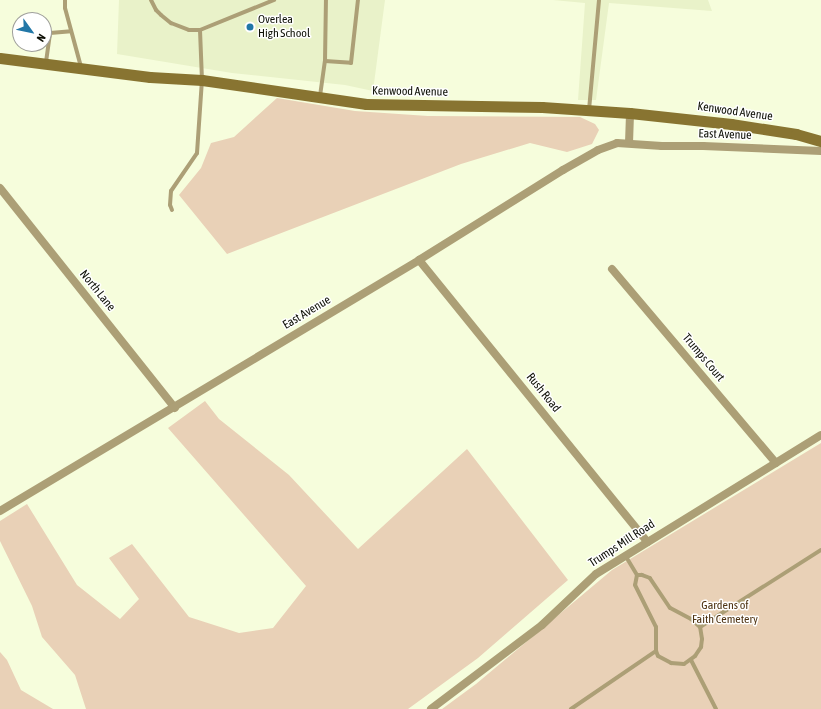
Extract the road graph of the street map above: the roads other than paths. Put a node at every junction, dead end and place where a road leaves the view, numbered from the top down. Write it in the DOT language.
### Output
graph roads {
  1 [pos="65,0"];
  2 [pos="151,0"];
  3 [pos="274,0"];
  4 [pos="326,0"];
  5 [pos="358,0"];
  6 [pos="599,0"];
  7 [pos="200,30"];
  8 [pos="71,31"];
  9 [pos="52,32"];
  10 [pos="47,52"];
  11 [pos="0,58"];
  12 [pos="325,61"];
  13 [pos="46,63"];
  14 [pos="81,67"];
  15 [pos="202,80"];
  16 [pos="320,98"];
  17 [pos="589,110"];
  18 [pos="630,114"];
  19 [pos="821,140"];
  20 [pos="628,143"];
  21 [pos="821,151"];
  22 [pos="0,188"];
  23 [pos="172,210"];
  24 [pos="419,260"];
  25 [pos="612,268"];
  26 [pos="174,408"];
  27 [pos="821,435"];
  28 [pos="776,463"];
  29 [pos="0,511"];
  30 [pos="647,542"];
  31 [pos="821,550"];
  32 [pos="624,555"];
  33 [pos="637,575"];
  34 [pos="700,627"];
  35 [pos="656,651"];
  36 [pos="691,660"];
  37 [pos="432,709"];
  38 [pos="571,709"];
  39 [pos="716,709"];
  1 -- 8 [label="lane"];
  2 -- 7 [label="lane"];
  3 -- 7 [label="lane"];
  4 -- 12 [label="lane"];
  5 -- 12 [label="lane"];
  6 -- 17 [label="lane"];
  7 -- 15 [label="lane"];
  8 -- 9 [label="lane"];
  8 -- 14 [label="lane"];
  10 -- 13 [label="lane"];
  11 -- 13 [label="main road, Kenwood Avenue"];
  12 -- 16 [label="lane"];
  13 -- 14 [label="main road, Kenwood Avenue"];
  14 -- 15 [label="main road, Kenwood Avenue"];
  15 -- 16 [label="main road, Kenwood Avenue"];
  15 -- 23 [label="lane"];
  16 -- 17 [label="main road, Kenwood Avenue"];
  17 -- 18 [label="main road, Kenwood Avenue"];
  18 -- 19 [label="main road, Kenwood Avenue"];
  18 -- 20 [label="street"];
  20 -- 21 [label="street, East Avenue"];
  20 -- 24 [label="street, East Avenue"];
  22 -- 26 [label="street, North Lane"];
  24 -- 26 [label="street, East Avenue"];
  24 -- 30 [label="street, Rush Road"];
  25 -- 28 [label="street, Trumps Court"];
  26 -- 29 [label="street, East Avenue"];
  27 -- 28 [label="street, Trumps Mill Road"];
  28 -- 30 [label="street, Trumps Mill Road"];
  30 -- 32 [label="street, Trumps Mill Road"];
  31 -- 34 [label="lane"];
  32 -- 33 [label="lane"];
  32 -- 37 [label="street, Trumps Mill Road"];
  33 -- 34 [label="lane"];
  33 -- 35 [label="lane"];
  34 -- 36 [label="lane"];
  35 -- 36 [label="lane"];
  35 -- 38 [label="lane"];
  36 -- 39 [label="lane"];
}
